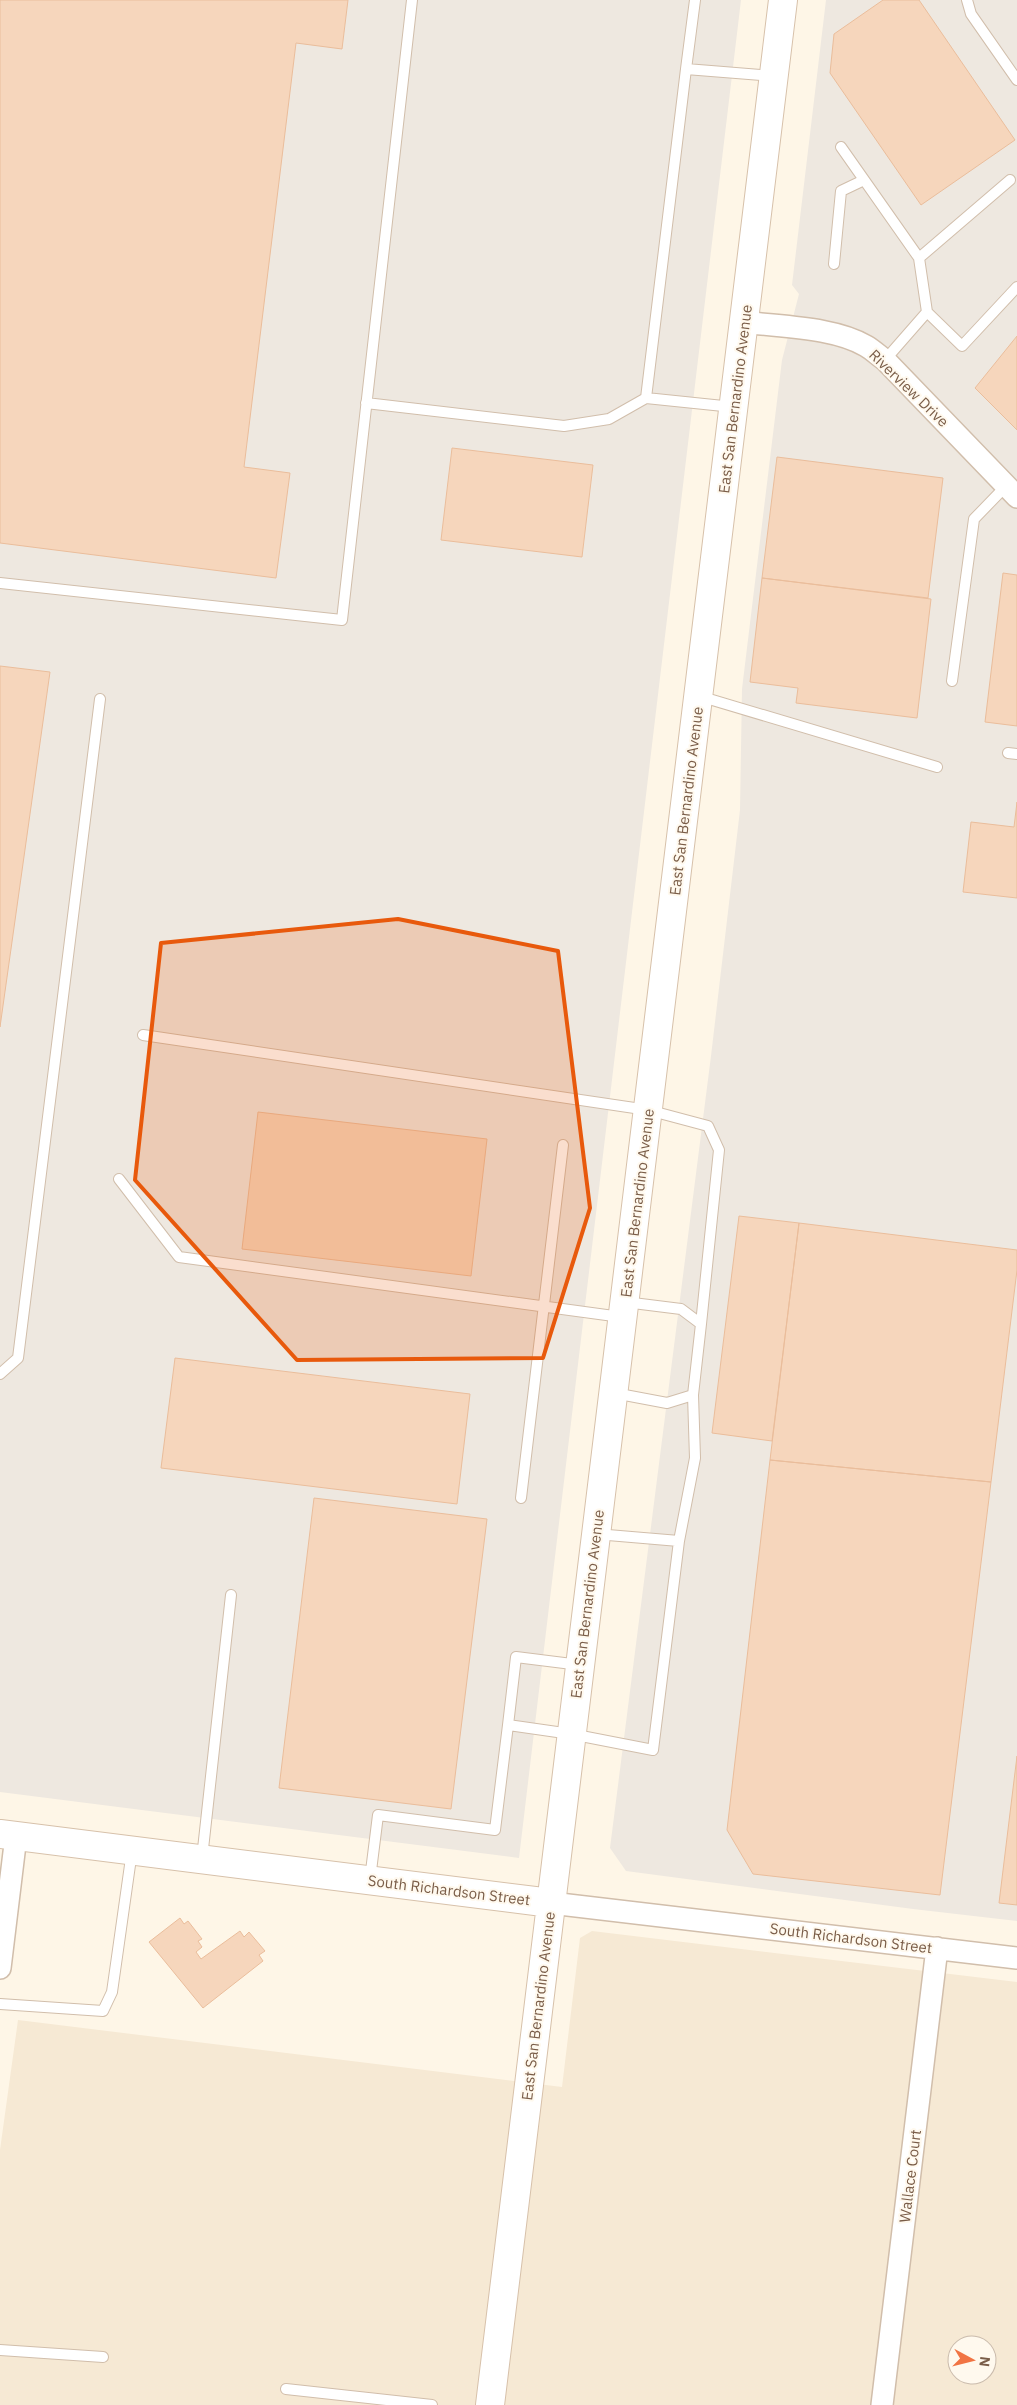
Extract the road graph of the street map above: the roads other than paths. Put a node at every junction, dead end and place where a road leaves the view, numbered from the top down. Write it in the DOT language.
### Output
graph roads {
  1 [pos="412,0"];
  2 [pos="695,0"];
  3 [pos="783,0"];
  4 [pos="967,0"];
  5 [pos="686,69"];
  6 [pos="774,76"];
  7 [pos="1017,80"];
  8 [pos="841,147"];
  9 [pos="864,180"];
  10 [pos="1010,180"];
  11 [pos="919,258"];
  12 [pos="834,264"];
  13 [pos="1017,287"];
  14 [pos="927,312"];
  15 [pos="744,322"];
  16 [pos="885,360"];
  17 [pos="646,398"];
  18 [pos="366,402"];
  19 [pos="734,407"];
  20 [pos="1012,492"];
  21 [pos="0,583"];
  22 [pos="952,681"];
  23 [pos="698,695"];
  24 [pos="100,699"];
  25 [pos="937,767"];
  26 [pos="143,1035"];
  27 [pos="648,1110"];
  28 [pos="563,1146"];
  29 [pos="119,1179"];
  30 [pos="542,1306"];
  31 [pos="623,1310"];
  32 [pos="701,1324"];
  33 [pos="0,1374"];
  34 [pos="613,1392"];
  35 [pos="693,1395"];
  36 [pos="521,1498"];
  37 [pos="596,1534"];
  38 [pos="679,1541"];
  39 [pos="231,1595"];
  40 [pos="580,1665"];
  41 [pos="508,1726"];
  42 [pos="571,1734"];
  43 [pos="8,1835"];
  44 [pos="132,1850"];
  45 [pos="201,1859"];
  46 [pos="370,1880"];
  47 [pos="550,1903"];
  48 [pos="937,1948"];
  49 [pos="1017,1958"];
  50 [pos="0,1968"];
  51 [pos="0,2004"];
  52 [pos="0,2350"];
  53 [pos="103,2357"];
  54 [pos="286,2389"];
  55 [pos="432,2405"];
  56 [pos="490,2405"];
  57 [pos="882,2405"];
  1 -- 18 [label="lane"];
  2 -- 5 [label="lane"];
  3 -- 6 [label="main road, East San Bernardino Avenue"];
  4 -- 7 [label="lane"];
  5 -- 6 [label="lane"];
  5 -- 17 [label="lane"];
  6 -- 15 [label="main road, East San Bernardino Avenue"];
  8 -- 9 [label="lane"];
  9 -- 11 [label="lane"];
  9 -- 12 [label="lane"];
  10 -- 11 [label="lane"];
  11 -- 14 [label="lane"];
  13 -- 14 [label="lane"];
  14 -- 16 [label="lane"];
  15 -- 16 [label="street, Riverview Drive"];
  15 -- 19 [label="main road, East San Bernardino Avenue"];
  16 -- 20 [label="street, Riverview Drive"];
  17 -- 18 [label="lane"];
  17 -- 19 [label="lane"];
  18 -- 21 [label="lane"];
  19 -- 23 [label="main road, East San Bernardino Avenue"];
  20 -- 22 [label="lane"];
  23 -- 25 [label="lane"];
  23 -- 27 [label="main road, East San Bernardino Avenue"];
  24 -- 33 [label="lane"];
  26 -- 27 [label="lane"];
  27 -- 31 [label="main road, East San Bernardino Avenue"];
  27 -- 32 [label="lane"];
  28 -- 30 [label="lane"];
  29 -- 30 [label="lane"];
  30 -- 31 [label="lane"];
  30 -- 36 [label="lane"];
  31 -- 32 [label="lane"];
  31 -- 34 [label="main road, East San Bernardino Avenue"];
  32 -- 35 [label="lane"];
  34 -- 35 [label="lane"];
  34 -- 37 [label="main road, East San Bernardino Avenue"];
  35 -- 38 [label="lane"];
  37 -- 38 [label="lane"];
  37 -- 40 [label="main road, East San Bernardino Avenue"];
  38 -- 42 [label="lane"];
  39 -- 45 [label="lane"];
  40 -- 41 [label="lane"];
  40 -- 42 [label="main road, East San Bernardino Avenue"];
  41 -- 42 [label="lane"];
  41 -- 46 [label="lane"];
  42 -- 47 [label="main road, East San Bernardino Avenue"];
  43 -- 44 [label="main road, South Richardson Street"];
  43 -- 50 [label="street"];
  44 -- 45 [label="main road, South Richardson Street"];
  44 -- 51 [label="lane"];
  45 -- 46 [label="main road, South Richardson Street"];
  46 -- 47 [label="main road, South Richardson Street"];
  47 -- 48 [label="street, South Richardson Street"];
  47 -- 56 [label="main road, East San Bernardino Avenue"];
  48 -- 49 [label="street, South Richardson Street"];
  48 -- 57 [label="street, Wallace Court"];
  52 -- 53 [label="lane"];
  54 -- 55 [label="lane"];
}
